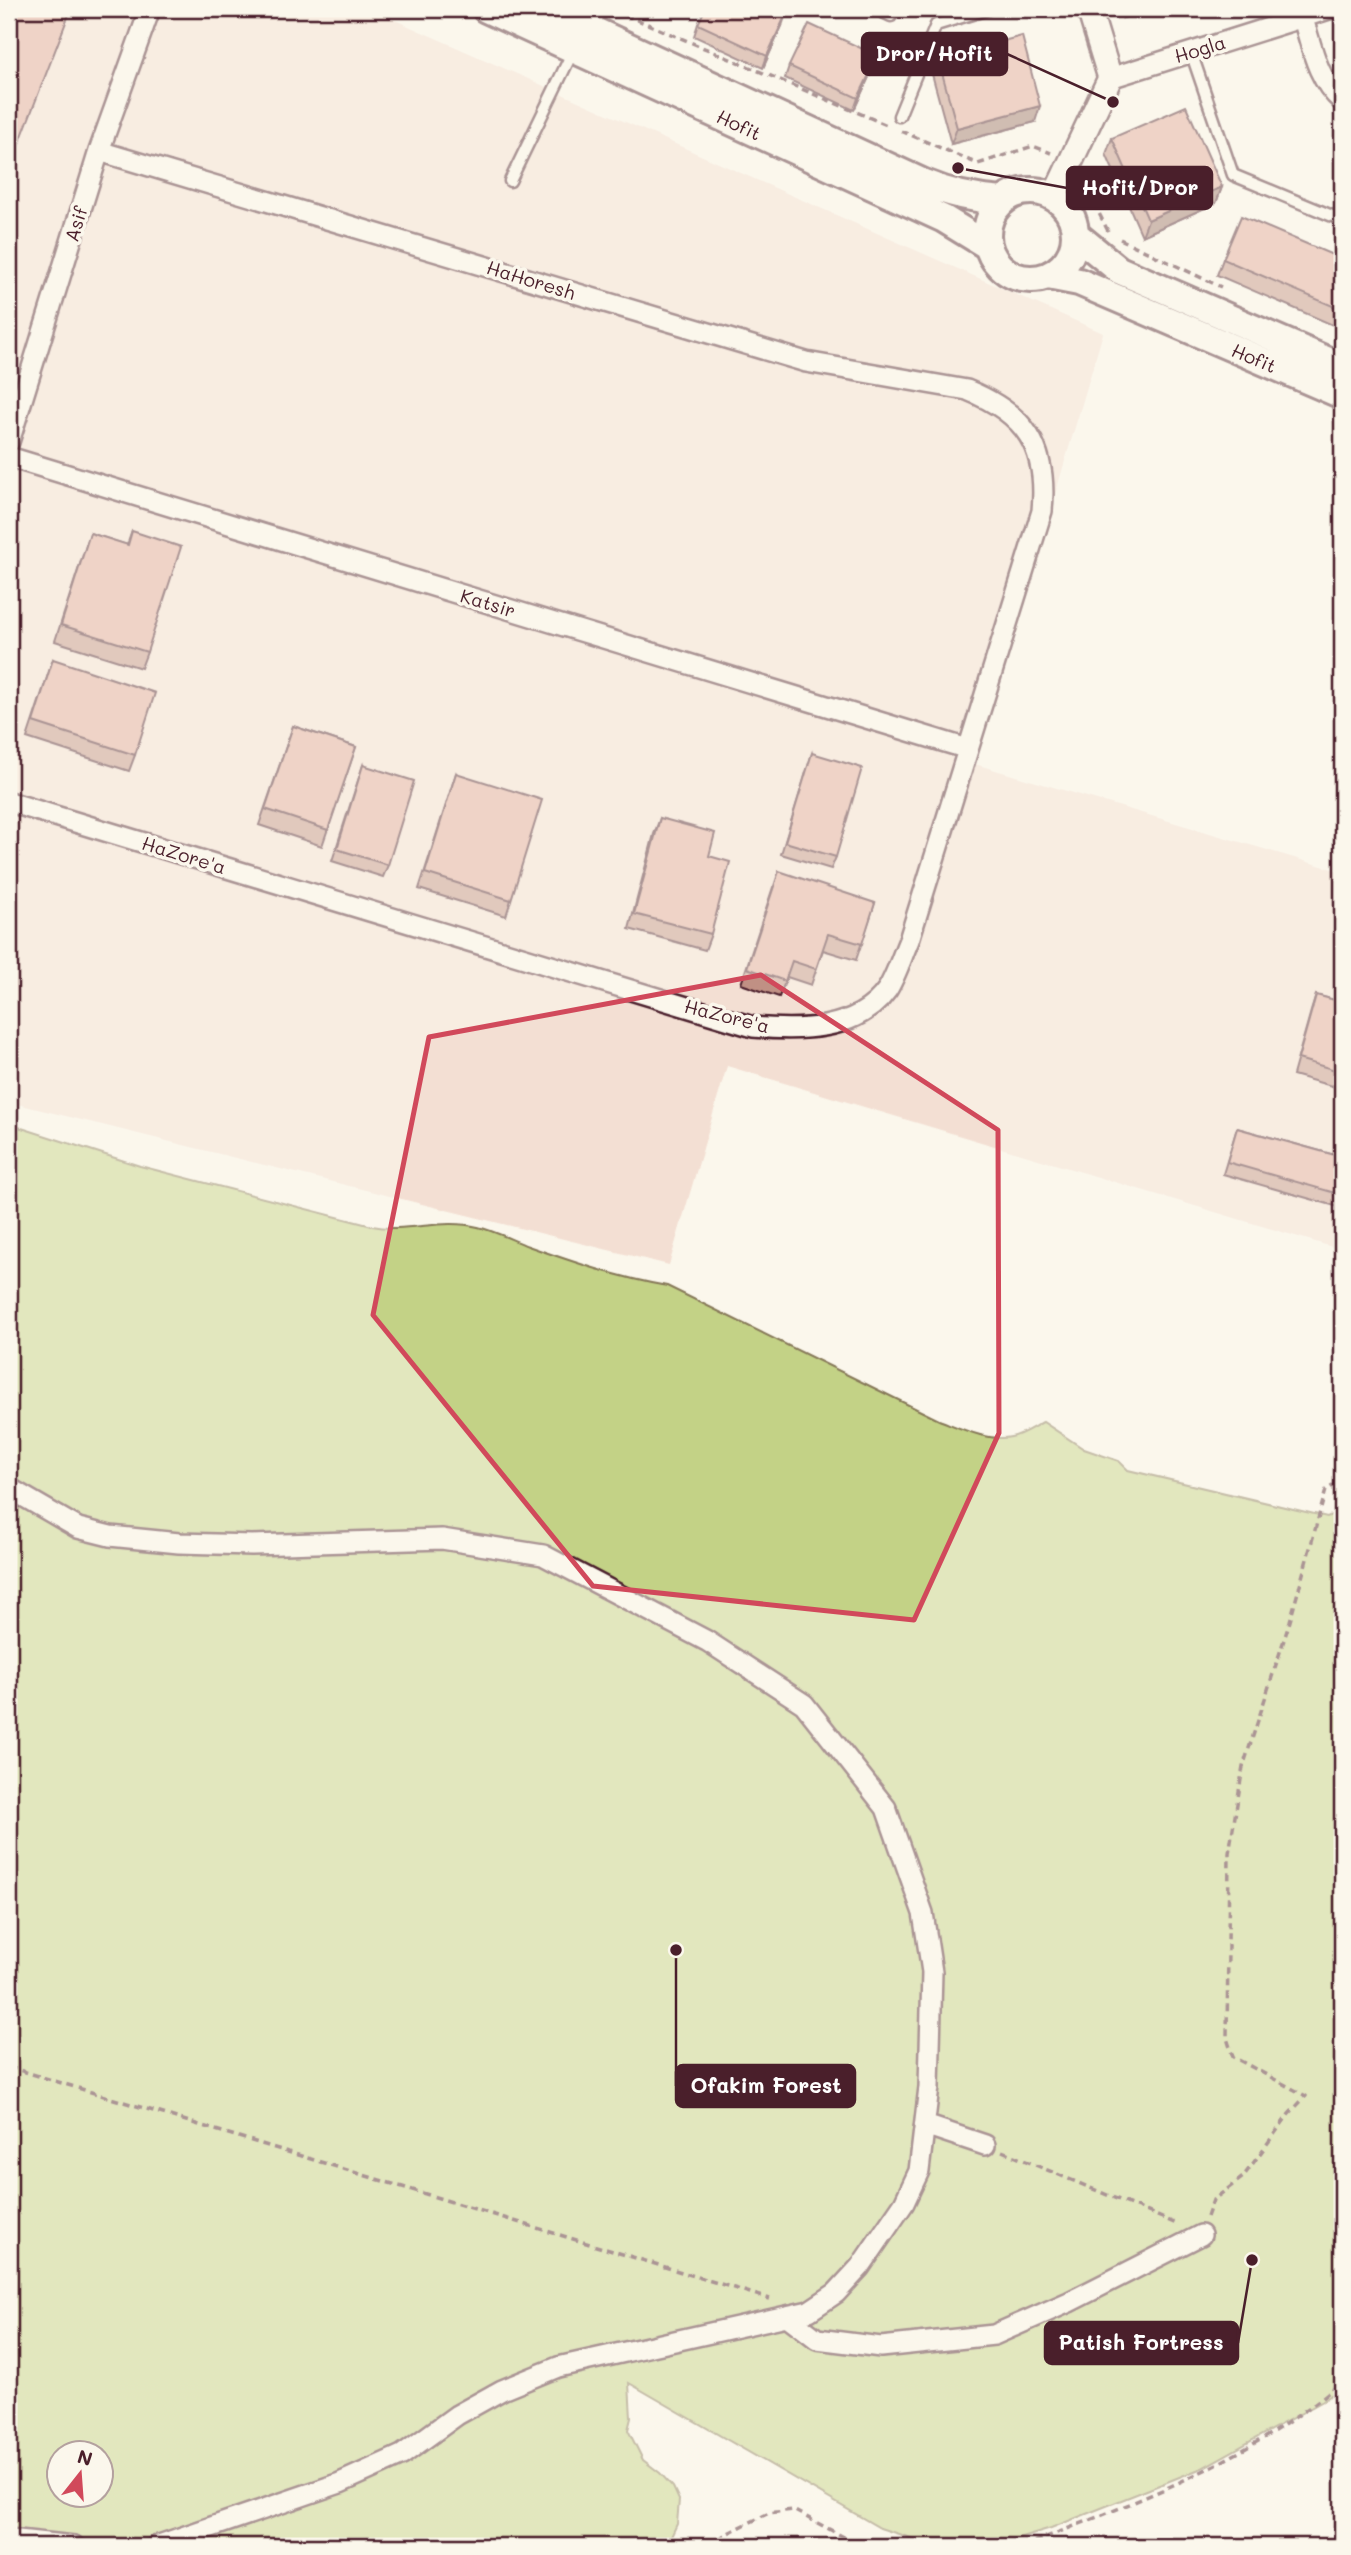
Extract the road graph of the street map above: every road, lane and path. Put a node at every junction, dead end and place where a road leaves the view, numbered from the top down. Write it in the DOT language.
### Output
graph roads {
  1 [pos="150,9"];
  2 [pos="486,9"];
  3 [pos="547,9"];
  4 [pos="612,9"];
  5 [pos="876,9"];
  6 [pos="988,9"];
  7 [pos="1088,9"];
  8 [pos="1329,9"];
  9 [pos="1302,13"];
  10 [pos="891,16"];
  11 [pos="586,28"];
  12 [pos="1191,52"];
  13 [pos="1110,78"];
  14 [pos="1342,101"];
  15 [pos="899,116"];
  16 [pos="99,151"];
  17 [pos="1071,160"];
  18 [pos="510,181"];
  19 [pos="1054,197"];
  20 [pos="1003,201"];
  21 [pos="1342,220"];
  22 [pos="1075,234"];
  23 [pos="988,246"];
  24 [pos="1048,276"];
  25 [pos="1223,288"];
  26 [pos="1342,367"];
  27 [pos="967,390"];
  28 [pos="1342,395"];
  29 [pos="9,442"];
  30 [pos="9,457"];
  31 [pos="968,749"];
  32 [pos="9,802"];
  33 [pos="1342,1480"];
  34 [pos="9,1488"];
  35 [pos="9,2067"];
  36 [pos="925,2125"];
  37 [pos="985,2145"];
  38 [pos="1201,2235"];
  39 [pos="809,2311"];
  40 [pos="787,2316"];
  41 [pos="1342,2381"];
  42 [pos="9,2539"];
  43 [pos="74,2546"];
  44 [pos="156,2546"];
  45 [pos="709,2546"];
  46 [pos="861,2546"];
  47 [pos="1023,2546"];
  1 -- 16 [label="street, Asif"];
  2 -- 11 [label="main road, Hofit"];
  3 -- 11 [label="main road, Hofit"];
  4 -- 17 [label="path"];
  5 -- 10 [label="lane"];
  6 -- 15 [label="lane"];
  7 -- 13 [label="street"];
  8 -- 9 [label="street, Hogla"];
  9 -- 12 [label="street, Hogla"];
  9 -- 14 [label="street"];
  11 -- 18 [label="lane"];
  11 -- 20 [label="main road, Hofit"];
  11 -- 23 [label="main road, Hofit"];
  12 -- 13 [label="street, Hogla"];
  12 -- 21 [label="lane"];
  13 -- 17 [label="street"];
  16 -- 27 [label="street, HaHoresh"];
  16 -- 29 [label="street, Asif"];
  17 -- 19 [label="street"];
  17 -- 25 [label="path"];
  19 -- 20 [label="main road"];
  19 -- 22 [label="main road"];
  20 -- 23 [label="main road"];
  22 -- 24 [label="main road"];
  22 -- 26 [label="main road, Hofit"];
  23 -- 24 [label="main road"];
  24 -- 28 [label="main road, Hofit"];
  27 -- 31 [label="street, HaZore'a"];
  30 -- 31 [label="street, Katsir"];
  31 -- 32 [label="street, HaZore'a"];
  33 -- 38 [label="path"];
  34 -- 36 [label="street"];
  35 -- 39 [label="path"];
  36 -- 37 [label="street"];
  36 -- 39 [label="street"];
  37 -- 38 [label="path"];
  38 -- 40 [label="street"];
  39 -- 40 [label="street"];
  40 -- 44 [label="street"];
  41 -- 47 [label="path"];
  42 -- 43 [label="street"];
  45 -- 46 [label="path"];
}
